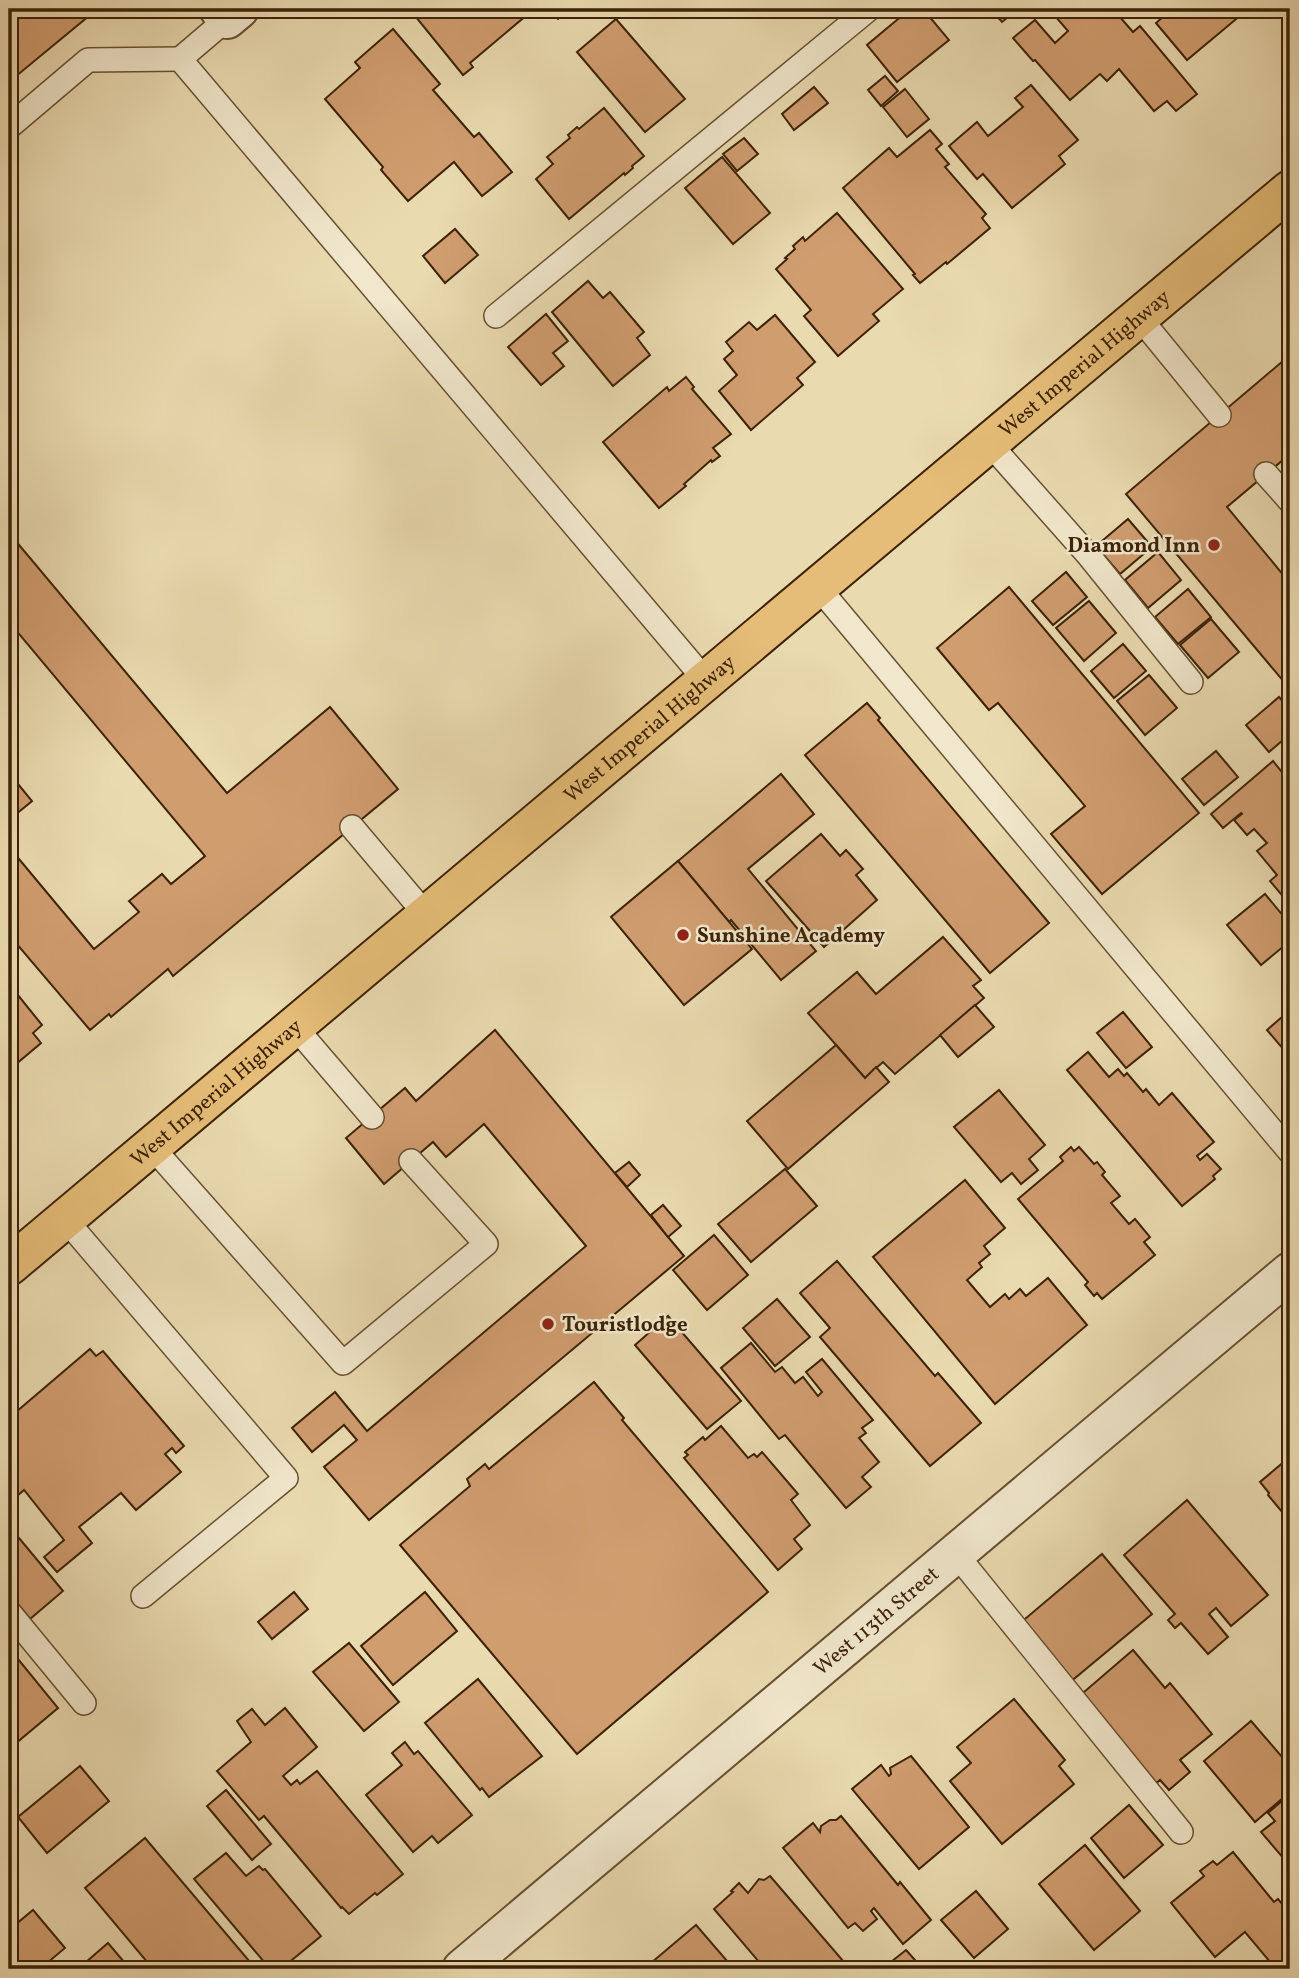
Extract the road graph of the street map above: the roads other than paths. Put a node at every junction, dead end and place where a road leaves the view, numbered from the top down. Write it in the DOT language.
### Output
graph roads {
  1 [pos="869,9"];
  2 [pos="229,12"];
  3 [pos="180,59"];
  4 [pos="9,127"];
  5 [pos="1290,190"];
  6 [pos="496,316"];
  7 [pos="1139,317"];
  8 [pos="1219,415"];
  9 [pos="989,443"];
  10 [pos="1266,474"];
  11 [pos="1288,494"];
  12 [pos="818,587"];
  13 [pos="706,681"];
  14 [pos="1191,682"];
  15 [pos="352,827"];
  16 [pos="427,916"];
  17 [pos="295,1027"];
  18 [pos="372,1116"];
  19 [pos="151,1146"];
  20 [pos="1290,1152"];
  21 [pos="411,1161"];
  22 [pos="65,1219"];
  23 [pos="9,1266"];
  24 [pos="1290,1272"];
  25 [pos="956,1554"];
  26 [pos="143,1596"];
  27 [pos="9,1612"];
  28 [pos="84,1703"];
  29 [pos="1181,1832"];
  30 [pos="462,1969"];
  1 -- 6 [label="lane"];
  2 -- 3 [label="lane"];
  3 -- 4 [label="lane"];
  3 -- 13 [label="lane"];
  5 -- 7 [label="main road, West Imperial Highway"];
  7 -- 8 [label="lane"];
  7 -- 9 [label="main road, West Imperial Highway"];
  9 -- 12 [label="main road, West Imperial Highway"];
  9 -- 14 [label="lane"];
  10 -- 11 [label="lane"];
  12 -- 13 [label="main road, West Imperial Highway"];
  12 -- 20 [label="lane"];
  13 -- 16 [label="main road, West Imperial Highway"];
  15 -- 16 [label="lane"];
  16 -- 17 [label="main road, West Imperial Highway"];
  17 -- 18 [label="lane"];
  17 -- 19 [label="main road, West Imperial Highway"];
  19 -- 21 [label="lane"];
  19 -- 22 [label="main road, West Imperial Highway"];
  22 -- 23 [label="main road, West Imperial Highway"];
  22 -- 26 [label="lane"];
  24 -- 25 [label="street, West 113th Street"];
  25 -- 29 [label="lane"];
  25 -- 30 [label="street, West 113th Street"];
  27 -- 28 [label="lane"];
}
